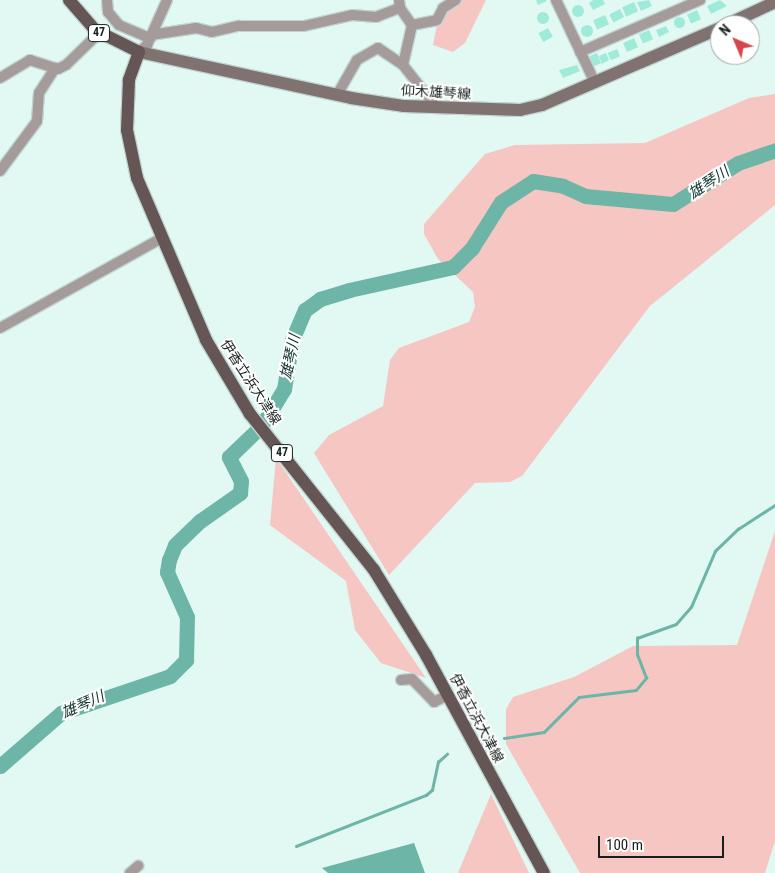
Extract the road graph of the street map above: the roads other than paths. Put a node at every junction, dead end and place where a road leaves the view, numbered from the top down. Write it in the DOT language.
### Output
graph roads {
  1 [pos="69,0"];
  2 [pos="107,0"];
  3 [pos="167,0"];
  4 [pos="456,0"];
  5 [pos="561,1"];
  6 [pos="696,1"];
  7 [pos="775,2"];
  8 [pos="399,4"];
  9 [pos="747,15"];
  10 [pos="412,25"];
  11 [pos="710,32"];
  12 [pos="98,33"];
  13 [pos="151,36"];
  14 [pos="139,52"];
  15 [pos="580,52"];
  16 [pos="403,65"];
  17 [pos="55,68"];
  18 [pos="0,78"];
  19 [pos="595,83"];
  20 [pos="337,95"];
  21 [pos="436,107"];
  22 [pos="0,171"];
  23 [pos="162,238"];
  24 [pos="0,328"];
  25 [pos="401,680"];
  26 [pos="448,694"];
  27 [pos="544,873"];
  1 -- 12 [label="main road, 47"];
  2 -- 13 [label="street"];
  3 -- 13 [label="street"];
  4 -- 10 [label="street"];
  5 -- 15 [label="street"];
  6 -- 15 [label="street"];
  7 -- 9 [label="main road"];
  8 -- 10 [label="street"];
  8 -- 13 [label="street"];
  10 -- 16 [label="street"];
  11 -- 19 [label="main road, 仰木雄琴線"];
  12 -- 14 [label="main road, 47"];
  12 -- 17 [label="street"];
  13 -- 14 [label="street"];
  14 -- 20 [label="main road, 仰木雄琴線"];
  14 -- 23 [label="main road, 伊香立浜大津線 / 47"];
  15 -- 19 [label="street"];
  16 -- 20 [label="street"];
  16 -- 21 [label="street"];
  17 -- 18 [label="street"];
  17 -- 22 [label="street"];
  19 -- 21 [label="main road, 仰木雄琴線"];
  20 -- 21 [label="main road, 仰木雄琴線"];
  23 -- 24 [label="street"];
  23 -- 26 [label="main road, 伊香立浜大津線 / 47"];
  25 -- 26 [label="street"];
  26 -- 27 [label="main road, 伊香立浜大津線 / 47"];
}
